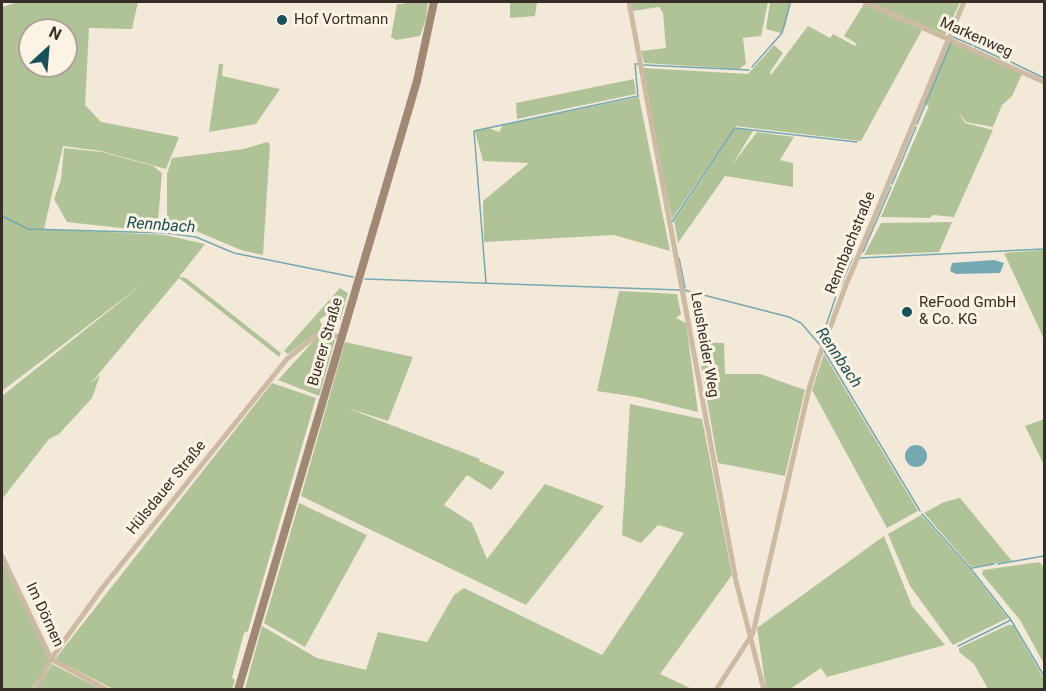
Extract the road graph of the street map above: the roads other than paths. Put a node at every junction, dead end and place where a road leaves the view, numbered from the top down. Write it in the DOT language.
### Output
graph roads {
  1 [pos="434,2"];
  2 [pos="629,2"];
  3 [pos="865,2"];
  4 [pos="964,2"];
  5 [pos="948,38"];
  6 [pos="1044,82"];
  7 [pos="341,338"];
  8 [pos="2,556"];
  9 [pos="750,641"];
  10 [pos="51,659"];
  11 [pos="35,690"];
  12 [pos="107,690"];
  13 [pos="238,690"];
  14 [pos="716,690"];
  15 [pos="764,690"];
  1 -- 7 [label="main road, Buerer Straße"];
  2 -- 9 [label="street, Leusheider Weg"];
  3 -- 5 [label="street, Markenweg"];
  4 -- 5 [label="street, Rennbachstraße"];
  5 -- 6 [label="street, Markenweg"];
  5 -- 9 [label="street, Rennbachstraße"];
  7 -- 10 [label="street, Hülsdauer Straße"];
  7 -- 13 [label="main road, Buerer Straße"];
  8 -- 10 [label="street, Im Dörnen"];
  9 -- 14 [label="street"];
  9 -- 15 [label="street, Leusheider Weg"];
  10 -- 11 [label="street, Hülsdauer Straße"];
  10 -- 12 [label="street, Im Dörnen"];
}
